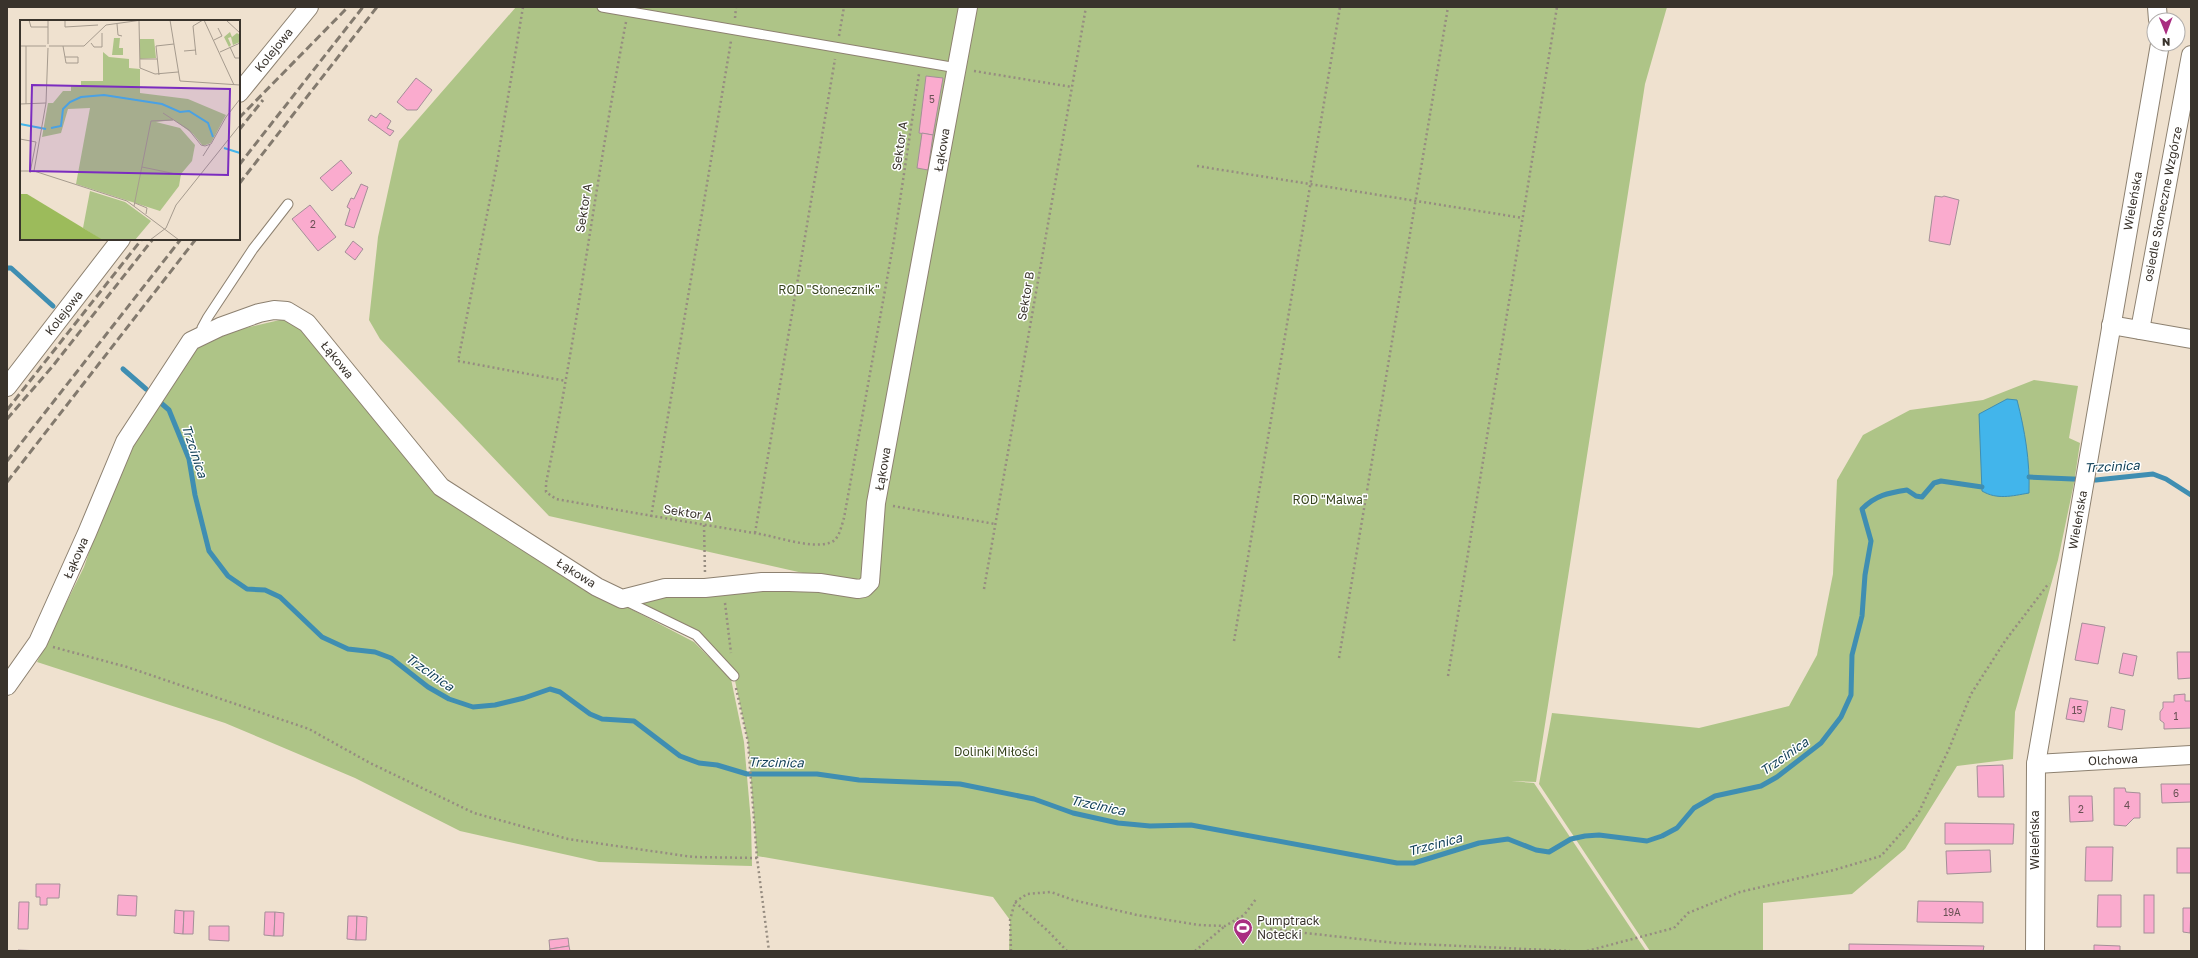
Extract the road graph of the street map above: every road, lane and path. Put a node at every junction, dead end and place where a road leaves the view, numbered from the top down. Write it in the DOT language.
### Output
graph roads {
  1 [pos="309,7"];
  2 [pos="523,7"];
  3 [pos="602,7"];
  4 [pos="736,7"];
  5 [pos="844,7"];
  6 [pos="968,7"];
  7 [pos="1086,7"];
  8 [pos="1340,7"];
  9 [pos="1448,7"];
  10 [pos="1557,7"];
  11 [pos="628,11"];
  12 [pos="733,30"];
  13 [pos="837,48"];
  14 [pos="2159,52"];
  15 [pos="2191,55"];
  16 [pos="921,62"];
  17 [pos="957,68"];
  18 [pos="1072,87"];
  19 [pos="240,93"];
  20 [pos="1197,166"];
  21 [pos="1311,184"];
  22 [pos="1415,201"];
  23 [pos="288,204"];
  24 [pos="1523,218"];
  25 [pos="120,240"];
  26 [pos="2112,325"];
  27 [pos="2140,330"];
  28 [pos="202,334"];
  29 [pos="2191,339"];
  30 [pos="566,381"];
  31 [pos="7,387"];
  32 [pos="910,510"];
  33 [pos="651,517"];
  34 [pos="995,524"];
  35 [pos="704,525"];
  36 [pos="756,533"];
  37 [pos="2051,581"];
  38 [pos="723,586"];
  39 [pos="705,588"];
  40 [pos="984,588"];
  41 [pos="622,599"];
  42 [pos="1234,641"];
  43 [pos="38,642"];
  44 [pos="1339,658"];
  45 [pos="734,676"];
  46 [pos="1448,676"];
  47 [pos="7,686"];
  48 [pos="2191,755"];
  49 [pos="2036,764"];
  50 [pos="757,858"];
  51 [pos="1256,899"];
  52 [pos="1015,902"];
  53 [pos="1225,926"];
  54 [pos="1270,928"];
  55 [pos="769,951"];
  56 [pos="1011,951"];
  57 [pos="1067,951"];
  58 [pos="1195,951"];
  59 [pos="1570,951"];
  60 [pos="1587,951"];
  61 [pos="2035,951"];
  1 -- 19 [label="street, Kolejowa"];
  2 -- 30 [label="path"];
  3 -- 11 [label="lane"];
  4 -- 12 [label="path"];
  5 -- 13 [label="path"];
  6 -- 17 [label="street, Łąkowa"];
  7 -- 18 [label="path, Sektor B"];
  8 -- 21 [label="path"];
  9 -- 22 [label="path"];
  10 -- 24 [label="path"];
  11 -- 12 [label="lane"];
  11 -- 30 [label="path, Sektor A"];
  12 -- 13 [label="lane"];
  12 -- 33 [label="path"];
  13 -- 16 [label="lane"];
  13 -- 36 [label="path"];
  14 -- 26 [label="street, Wieleńska"];
  15 -- 27 [label="street, osiedle Słoneczne Wzgórze"];
  16 -- 17 [label="lane"];
  16 -- 36 [label="path, Sektor A"];
  17 -- 18 [label="path"];
  17 -- 38 [label="street, Łąkowa"];
  18 -- 34 [label="path, Sektor B"];
  20 -- 21 [label="path"];
  21 -- 22 [label="path"];
  21 -- 42 [label="path"];
  22 -- 24 [label="path"];
  22 -- 44 [label="path"];
  23 -- 28 [label="lane"];
  24 -- 46 [label="path"];
  25 -- 31 [label="street, Kolejowa"];
  26 -- 27 [label="street"];
  26 -- 49 [label="street, Wieleńska"];
  27 -- 29 [label="street"];
  28 -- 41 [label="street, Łąkowa"];
  28 -- 43 [label="street, Łąkowa"];
  30 -- 33 [label="path, Sektor A"];
  32 -- 34 [label="path"];
  33 -- 35 [label="path, Sektor A"];
  34 -- 40 [label="path, Sektor B"];
  35 -- 36 [label="path, Sektor A"];
  35 -- 39 [label="path"];
  37 -- 60 [label="path"];
  38 -- 39 [label="street, Łąkowa"];
  38 -- 45 [label="path"];
  39 -- 41 [label="street, Łąkowa"];
  41 -- 45 [label="lane"];
  43 -- 47 [label="street, Łąkowa"];
  43 -- 50 [label="path"];
  45 -- 50 [label="path"];
  48 -- 49 [label="street, Olchowa"];
  49 -- 61 [label="street, Wieleńska"];
  50 -- 55 [label="path"];
  51 -- 53 [label="path"];
  52 -- 53 [label="path"];
  52 -- 56 [label="path"];
  52 -- 57 [label="path"];
  53 -- 58 [label="path"];
  54 -- 59 [label="path"];
}
